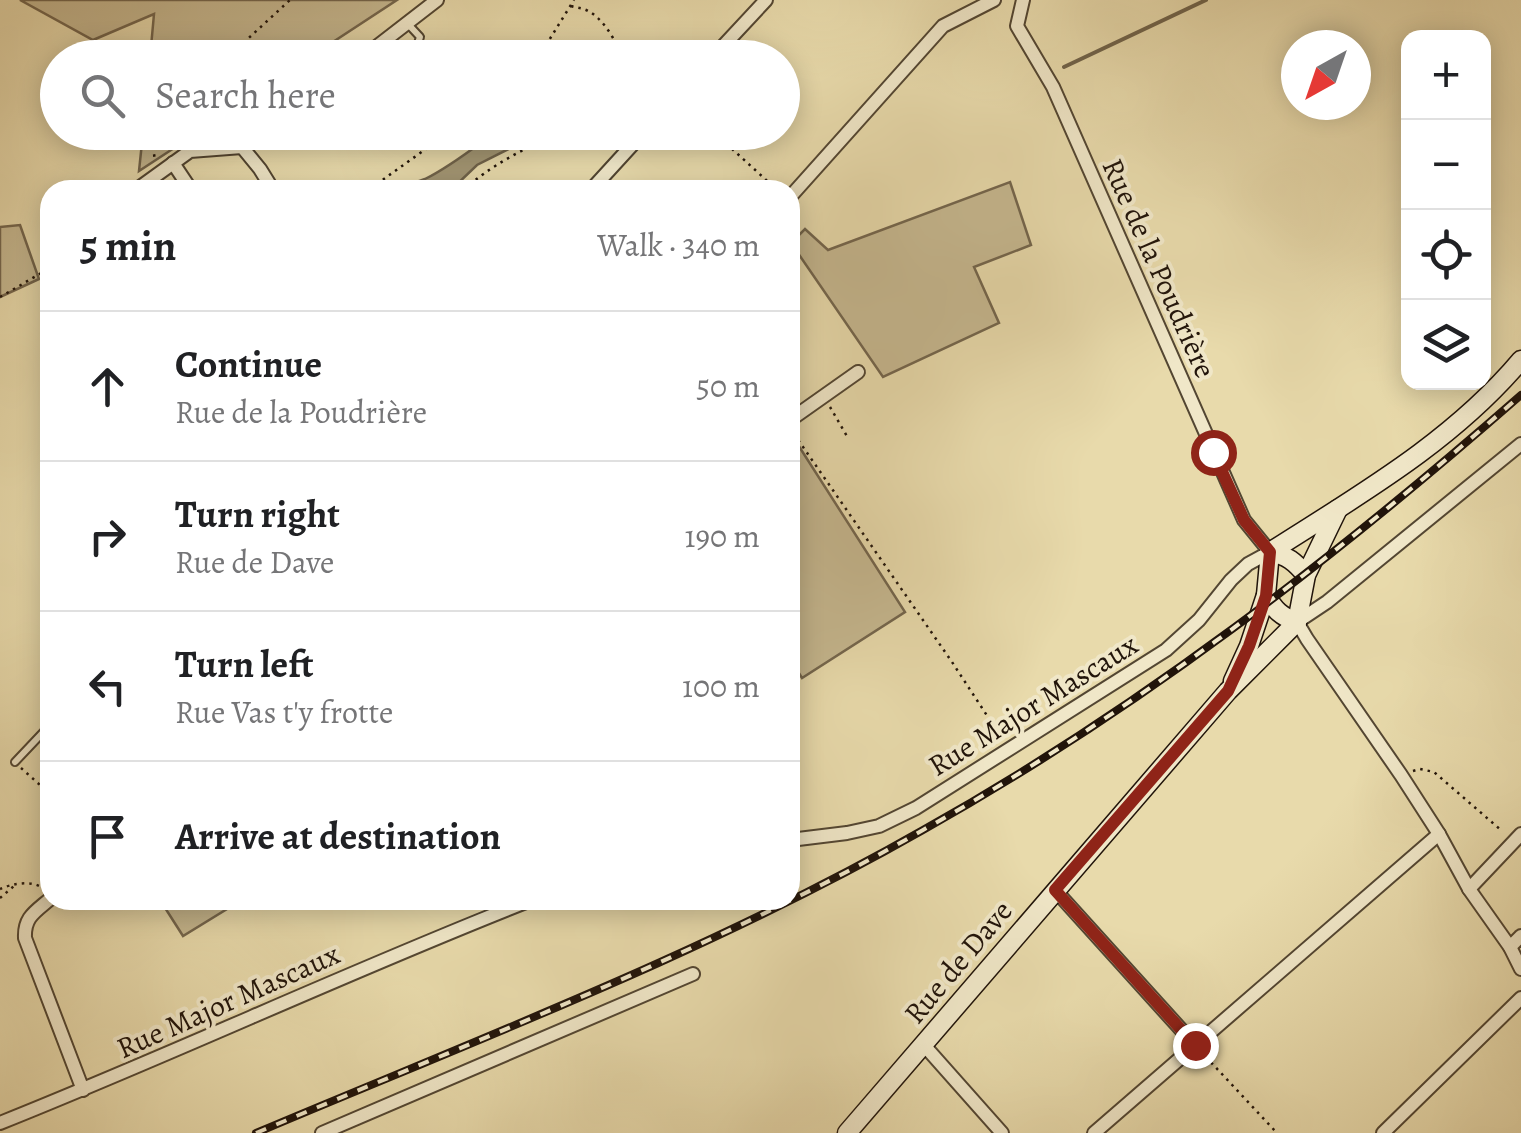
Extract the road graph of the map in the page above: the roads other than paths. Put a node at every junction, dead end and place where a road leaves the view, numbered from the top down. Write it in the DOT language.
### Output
graph roads {
  1 [pos="437,0"];
  2 [pos="766,0"];
  3 [pos="994,0"];
  4 [pos="1024,0"];
  5 [pos="406,22"];
  6 [pos="384,40"];
  7 [pos="419,40"];
  8 [pos="729,40"];
  9 [pos="203,150"];
  10 [pos="244,150"];
  11 [pos="628,150"];
  12 [pos="173,163"];
  13 [pos="149,180"];
  14 [pos="184,180"];
  15 [pos="267,180"];
  16 [pos="600,180"];
  17 [pos="800,186"];
  18 [pos="1521,360"];
  19 [pos="858,372"];
  20 [pos="800,413"];
  21 [pos="1521,444"];
  22 [pos="1338,509"];
  23 [pos="1270,552"];
  24 [pos="1306,575"];
  25 [pos="1266,596"];
  26 [pos="1298,622"];
  27 [pos="1228,691"];
  28 [pos="40,735"];
  29 [pos="15,762"];
  30 [pos="1439,834"];
  31 [pos="800,838"];
  32 [pos="1518,838"];
  33 [pos="1469,889"];
  34 [pos="1055,890"];
  35 [pos="40,906"];
  36 [pos="506,910"];
  37 [pos="1521,936"];
  38 [pos="1510,947"];
  39 [pos="1521,969"];
  40 [pos="693,974"];
  41 [pos="1521,998"];
  42 [pos="924,1044"];
  43 [pos="1195,1045"];
  44 [pos="82,1090"];
  45 [pos="0,1123"];
  46 [pos="322,1133"];
  47 [pos="847,1133"];
  48 [pos="1002,1133"];
  49 [pos="1094,1133"];
  50 [pos="1383,1133"];
  1 -- 5 [label="street"];
  2 -- 8 [label="street"];
  3 -- 17 [label="street"];
  4 -- 23 [label="street, Rue de la Poudrière"];
  5 -- 6 [label="street"];
  5 -- 7 [label="lane"];
  9 -- 12 [label="street"];
  10 -- 15 [label="street"];
  11 -- 16 [label="street"];
  12 -- 13 [label="street"];
  12 -- 14 [label="street"];
  18 -- 22 [label="main road"];
  19 -- 20 [label="street"];
  21 -- 26 [label="street"];
  22 -- 23 [label="main road"];
  22 -- 24 [label="main road"];
  23 -- 24 [label="main road"];
  23 -- 25 [label="main road, Rue de Dave"];
  23 -- 31 [label="street, Rue Major Mascaux"];
  24 -- 26 [label="main road"];
  25 -- 26 [label="main road"];
  25 -- 27 [label="main road, Rue de Dave"];
  26 -- 27 [label="main road, Rue de Dave"];
  26 -- 30 [label="street"];
  27 -- 34 [label="main road, Rue de Dave"];
  28 -- 29 [label="lane"];
  30 -- 33 [label="street"];
  30 -- 43 [label="street"];
  32 -- 33 [label="street"];
  33 -- 38 [label="street"];
  34 -- 42 [label="main road, Rue de Dave"];
  34 -- 43 [label="street"];
  35 -- 44 [label="street"];
  36 -- 44 [label="street, Rue Major Mascaux"];
  37 -- 38 [label="street"];
  38 -- 39 [label="street"];
  40 -- 46 [label="street"];
  41 -- 50 [label="street"];
  42 -- 47 [label="main road, Rue de Dave"];
  42 -- 48 [label="street"];
  43 -- 49 [label="street"];
  44 -- 45 [label="street, Rue Major Mascaux"];
}
